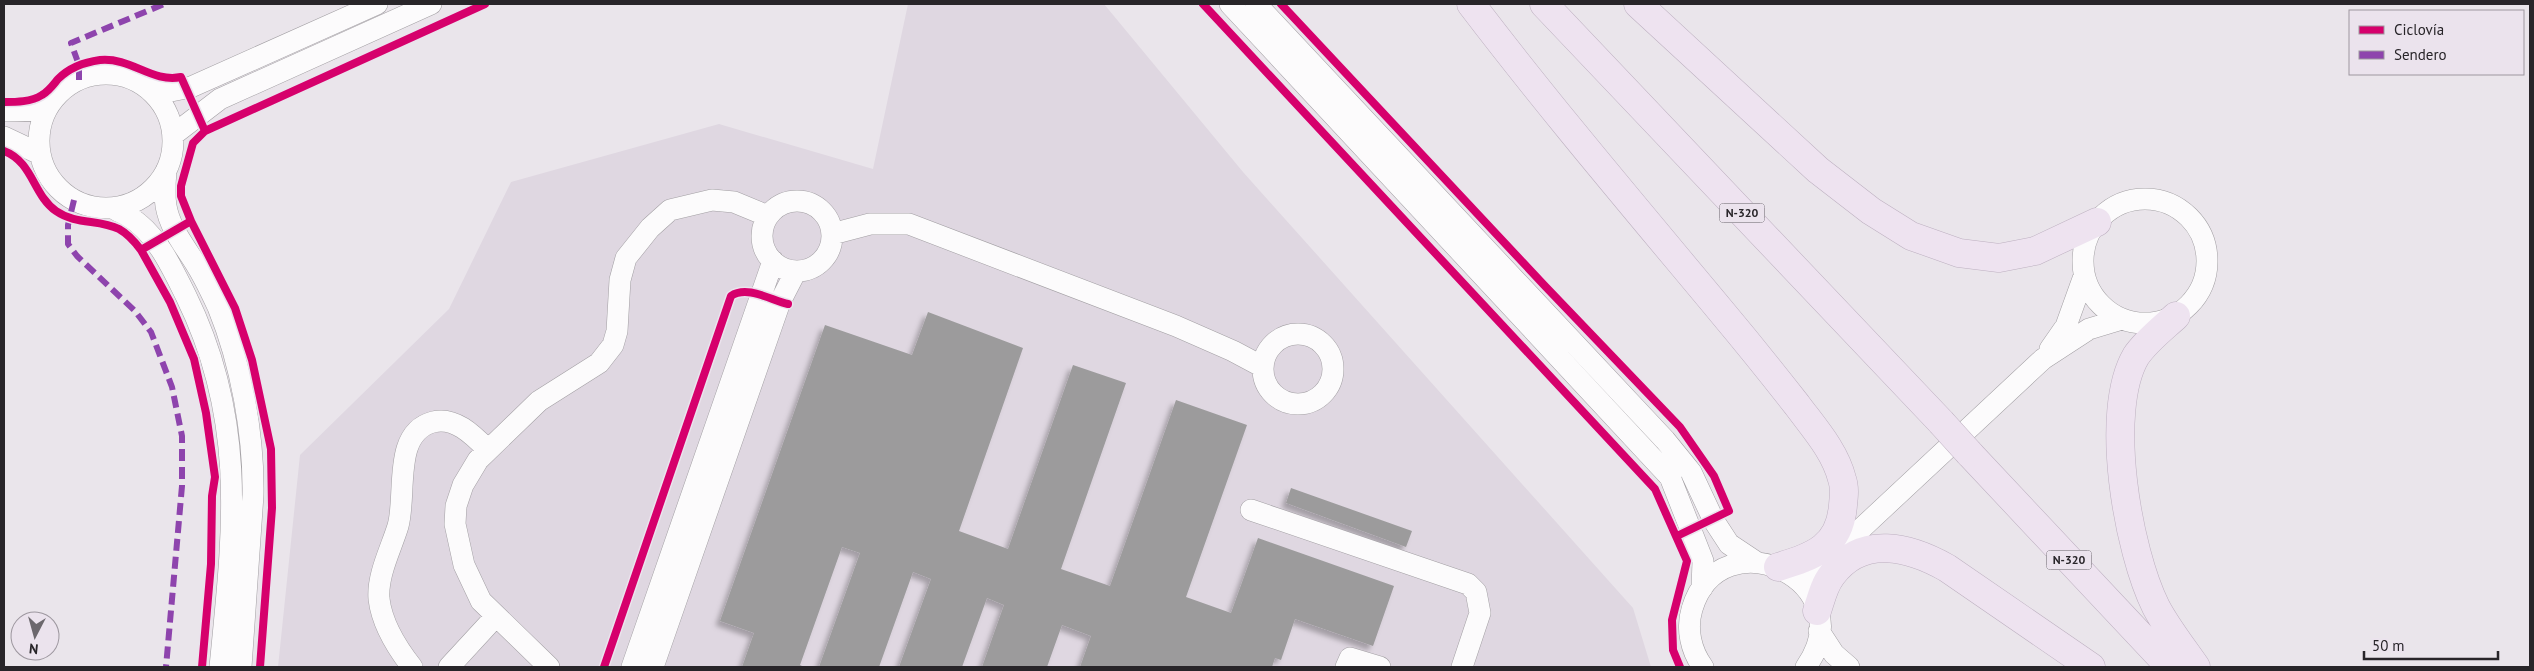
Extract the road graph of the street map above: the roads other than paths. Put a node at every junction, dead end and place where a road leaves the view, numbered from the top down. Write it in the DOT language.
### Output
graph roads {
  1 [pos="377,4"];
  2 [pos="431,4"];
  3 [pos="1230,4"];
  4 [pos="1256,4"];
  5 [pos="1471,4"];
  6 [pos="1544,4"];
  7 [pos="1638,4"];
  8 [pos="148,89"];
  9 [pos="46,110"];
  10 [pos="4,111"];
  11 [pos="173,135"];
  12 [pos="4,137"];
  13 [pos="40,154"];
  14 [pos="166,171"];
  15 [pos="113,208"];
  16 [pos="768,216"];
  17 [pos="2097,222"];
  18 [pos="832,234"];
  19 [pos="773,261"];
  20 [pos="796,271"];
  21 [pos="2084,276"];
  22 [pos="2176,316"];
  23 [pos="2122,319"];
  24 [pos="2043,359"];
  25 [pos="1263,367"];
  26 [pos="488,450"];
  27 [pos="1251,510"];
  28 [pos="1834,554"];
  29 [pos="1776,568"];
  30 [pos="1702,588"];
  31 [pos="1816,613"];
  32 [pos="496,616"];
  33 [pos="220,667"];
  34 [pos="241,667"];
  35 [pos="412,667"];
  36 [pos="449,667"];
  37 [pos="549,667"];
  38 [pos="632,667"];
  39 [pos="654,667"];
  40 [pos="1346,667"];
  41 [pos="1380,667"];
  42 [pos="1462,667"];
  43 [pos="1703,667"];
  44 [pos="1806,667"];
  45 [pos="1849,667"];
  46 [pos="2091,667"];
  47 [pos="2170,667"];
  48 [pos="2196,667"];
  1 -- 8 [label="street"];
  2 -- 11 [label="street"];
  3 -- 30 [label="street"];
  4 -- 29 [label="street"];
  5 -- 29 [label="highway"];
  6 -- 47 [label="highway, N-320, bridge"];
  7 -- 17 [label="highway"];
  8 -- 9 [label="street"];
  8 -- 11 [label="street"];
  9 -- 10 [label="street"];
  9 -- 13 [label="street"];
  11 -- 14 [label="street"];
  12 -- 13 [label="street"];
  13 -- 15 [label="street"];
  14 -- 15 [label="street"];
  14 -- 34 [label="street"];
  15 -- 33 [label="street"];
  16 -- 18 [label="street"];
  16 -- 19 [label="street"];
  16 -- 26 [label="street"];
  17 -- 21 [label="street"];
  17 -- 22 [label="street"];
  18 -- 20 [label="street"];
  18 -- 25 [label="street"];
  19 -- 20 [label="street"];
  19 -- 38 [label="street"];
  20 -- 39 [label="street"];
  21 -- 23 [label="street"];
  21 -- 24 [label="street"];
  22 -- 23 [label="street"];
  22 -- 48 [label="highway"];
  23 -- 24 [label="street"];
  24 -- 28 [label="street"];
  26 -- 32 [label="street"];
  26 -- 35 [label="street"];
  27 -- 42 [label="street"];
  28 -- 29 [label="street"];
  28 -- 31 [label="street"];
  29 -- 30 [label="street"];
  29 -- 31 [label="street"];
  30 -- 43 [label="street"];
  31 -- 44 [label="street"];
  31 -- 45 [label="street"];
  31 -- 46 [label="highway"];
  32 -- 36 [label="street"];
  32 -- 37 [label="street"];
  40 -- 41 [label="street"];
}
